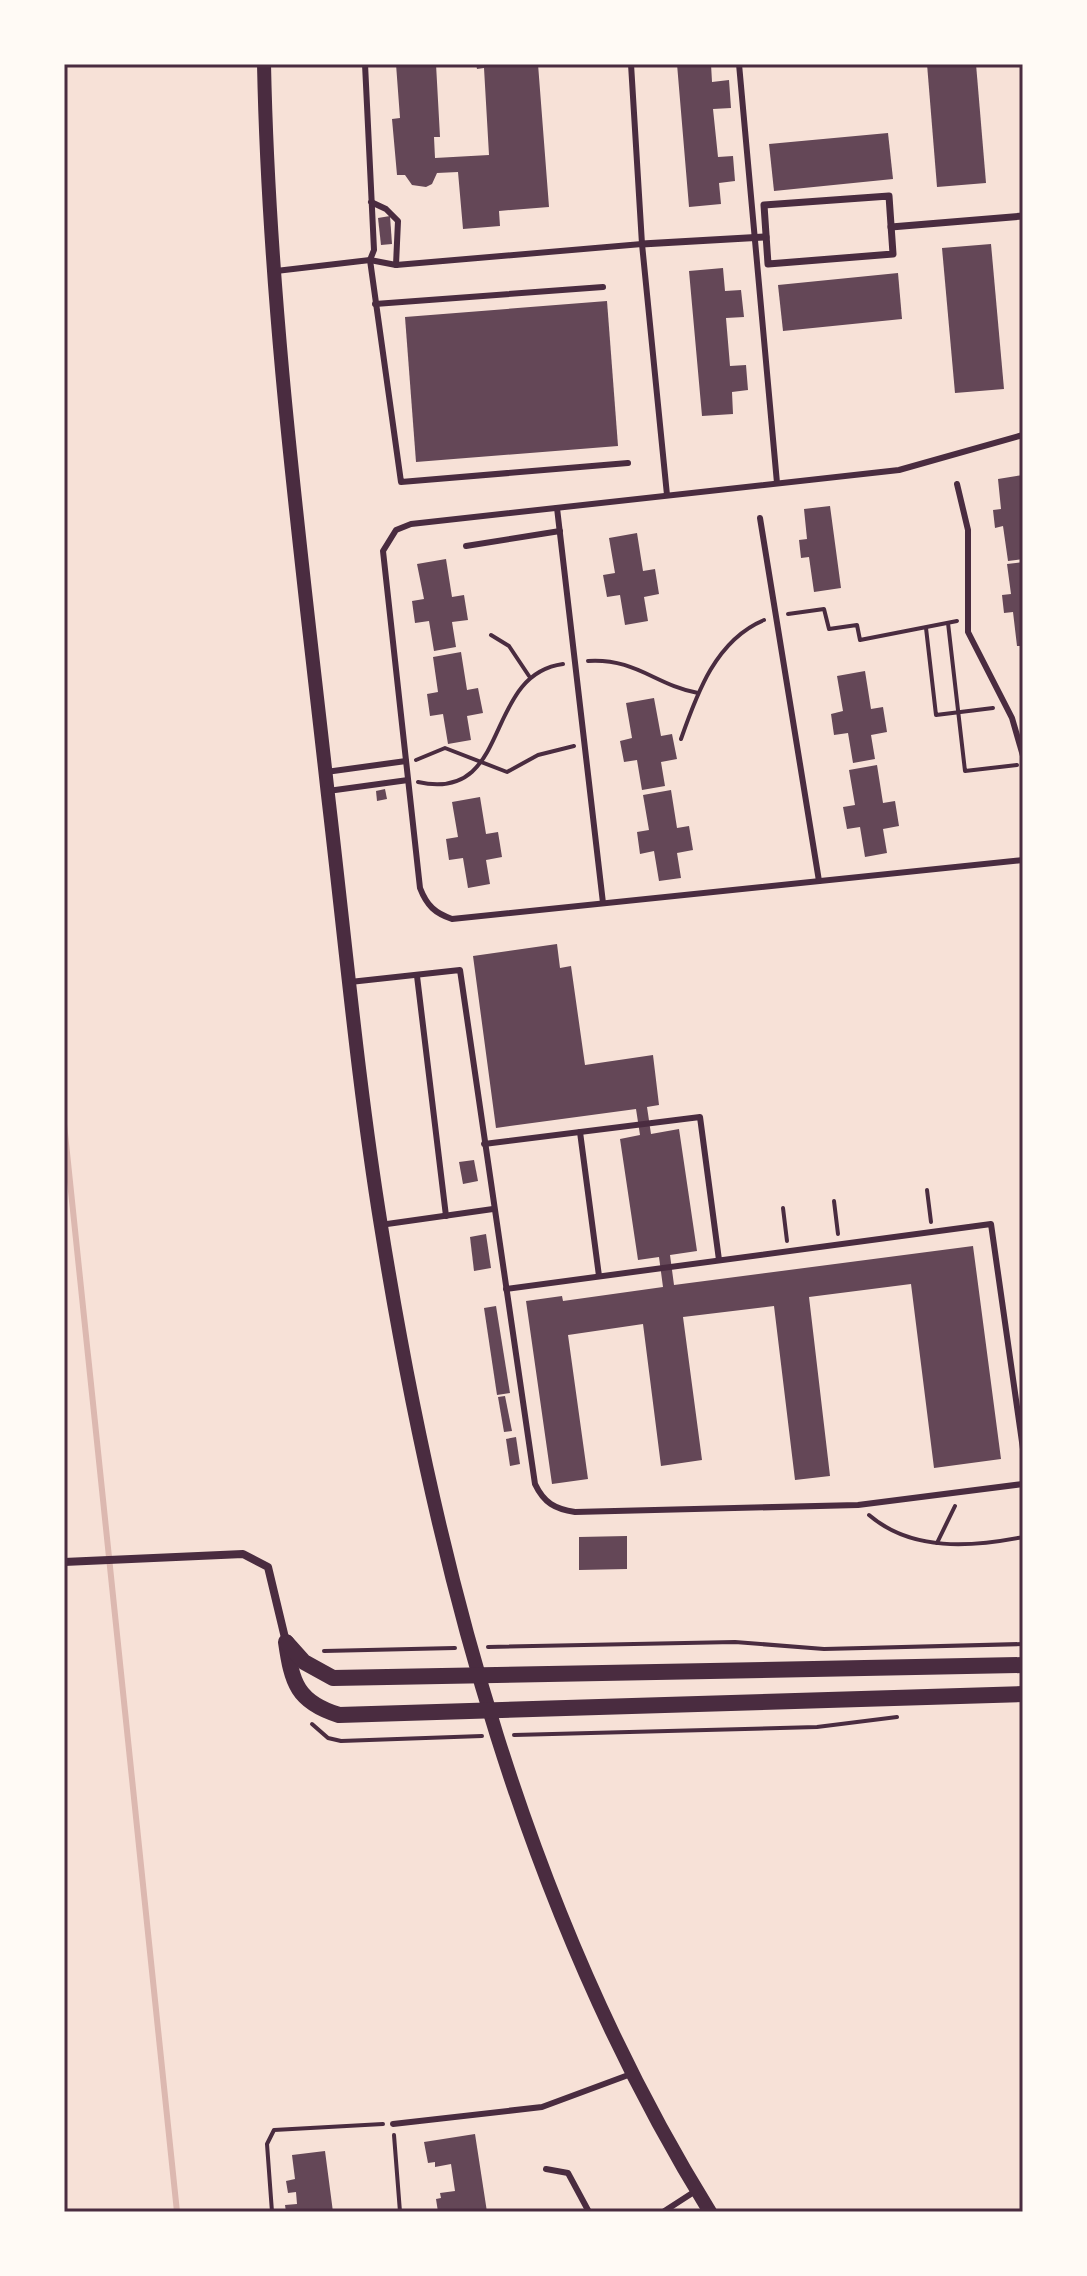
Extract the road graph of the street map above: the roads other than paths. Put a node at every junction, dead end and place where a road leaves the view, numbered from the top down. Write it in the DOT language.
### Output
graph roads {
  1 [pos="264,64"];
  2 [pos="365,64"];
  3 [pos="631,64"];
  4 [pos="739,64"];
  5 [pos="371,202"];
  6 [pos="1023,216"];
  7 [pos="891,227"];
  8 [pos="766,237"];
  9 [pos="755,238"];
  10 [pos="642,244"];
  11 [pos="370,260"];
  12 [pos="396,265"];
  13 [pos="273,271"];
  14 [pos="603,287"];
  15 [pos="375,304"];
  16 [pos="1023,435"];
  17 [pos="628,463"];
  18 [pos="777,483"];
  19 [pos="957,484"];
  20 [pos="667,495"];
  21 [pos="557,508"];
  22 [pos="760,518"];
  23 [pos="560,531"];
  24 [pos="466,546"];
  25 [pos="1023,756"];
  26 [pos="406,763"];
  27 [pos="326,772"];
  28 [pos="408,780"];
  29 [pos="328,791"];
  30 [pos="1023,860"];
  31 [pos="819,881"];
  32 [pos="603,903"];
  33 [pos="417,976"];
  34 [pos="350,982"];
  35 [pos="580,1132"];
  36 [pos="484,1144"];
  37 [pos="493,1209"];
  38 [pos="446,1216"];
  39 [pos="380,1225"];
  40 [pos="719,1260"];
  41 [pos="599,1276"];
  42 [pos="506,1289"];
  43 [pos="1023,1449"];
  44 [pos="1023,1484"];
  45 [pos="64,1562"];
  46 [pos="286,1642"];
  47 [pos="1023,1665"];
  48 [pos="479,1672"];
  49 [pos="1023,1694"];
  50 [pos="490,1711"];
  51 [pos="631,2074"];
  52 [pos="393,2124"];
  53 [pos="546,2169"];
  54 [pos="697,2190"];
  55 [pos="589,2212"];
  56 [pos="663,2212"];
  57 [pos="710,2212"];
  1 -- 13 [label="street"];
  2 -- 5 [label="lane"];
  3 -- 10 [label="lane"];
  4 -- 9 [label="lane"];
  5 -- 11 [label="lane"];
  5 -- 12 [label="lane"];
  6 -- 7 [label="street"];
  7 -- 8 [label="street"];
  7 -- 8 [label="street"];
  8 -- 9 [label="street"];
  9 -- 10 [label="street"];
  9 -- 18 [label="lane"];
  10 -- 12 [label="lane"];
  10 -- 20 [label="lane"];
  11 -- 12 [label="lane"];
  11 -- 13 [label="lane"];
  11 -- 15 [label="lane"];
  13 -- 27 [label="street"];
  14 -- 15 [label="lane"];
  15 -- 17 [label="lane"];
  16 -- 18 [label="lane"];
  18 -- 20 [label="lane"];
  19 -- 25 [label="lane"];
  20 -- 21 [label="lane"];
  21 -- 23 [label="lane"];
  21 -- 26 [label="lane"];
  22 -- 31 [label="lane"];
  23 -- 24 [label="lane"];
  23 -- 32 [label="lane"];
  26 -- 27 [label="lane"];
  26 -- 28 [label="lane"];
  27 -- 29 [label="street"];
  28 -- 29 [label="lane"];
  28 -- 32 [label="lane"];
  29 -- 34 [label="street"];
  30 -- 31 [label="lane"];
  31 -- 32 [label="lane"];
  33 -- 34 [label="lane"];
  33 -- 36 [label="lane"];
  33 -- 38 [label="lane"];
  34 -- 39 [label="street"];
  35 -- 36 [label="lane"];
  35 -- 40 [label="lane"];
  35 -- 41 [label="lane"];
  36 -- 37 [label="lane"];
  37 -- 38 [label="lane"];
  37 -- 42 [label="lane"];
  38 -- 39 [label="lane"];
  39 -- 48 [label="street"];
  40 -- 41 [label="lane"];
  40 -- 43 [label="lane"];
  41 -- 42 [label="lane"];
  42 -- 44 [label="lane"];
  45 -- 46 [label="street"];
  46 -- 48 [label="main road"];
  46 -- 50 [label="main road"];
  47 -- 48 [label="main road"];
  48 -- 50 [label="street"];
  49 -- 50 [label="main road"];
  50 -- 51 [label="street"];
  51 -- 52 [label="lane"];
  51 -- 54 [label="street"];
  53 -- 55 [label="lane"];
  54 -- 56 [label="lane"];
  54 -- 57 [label="street"];
}
